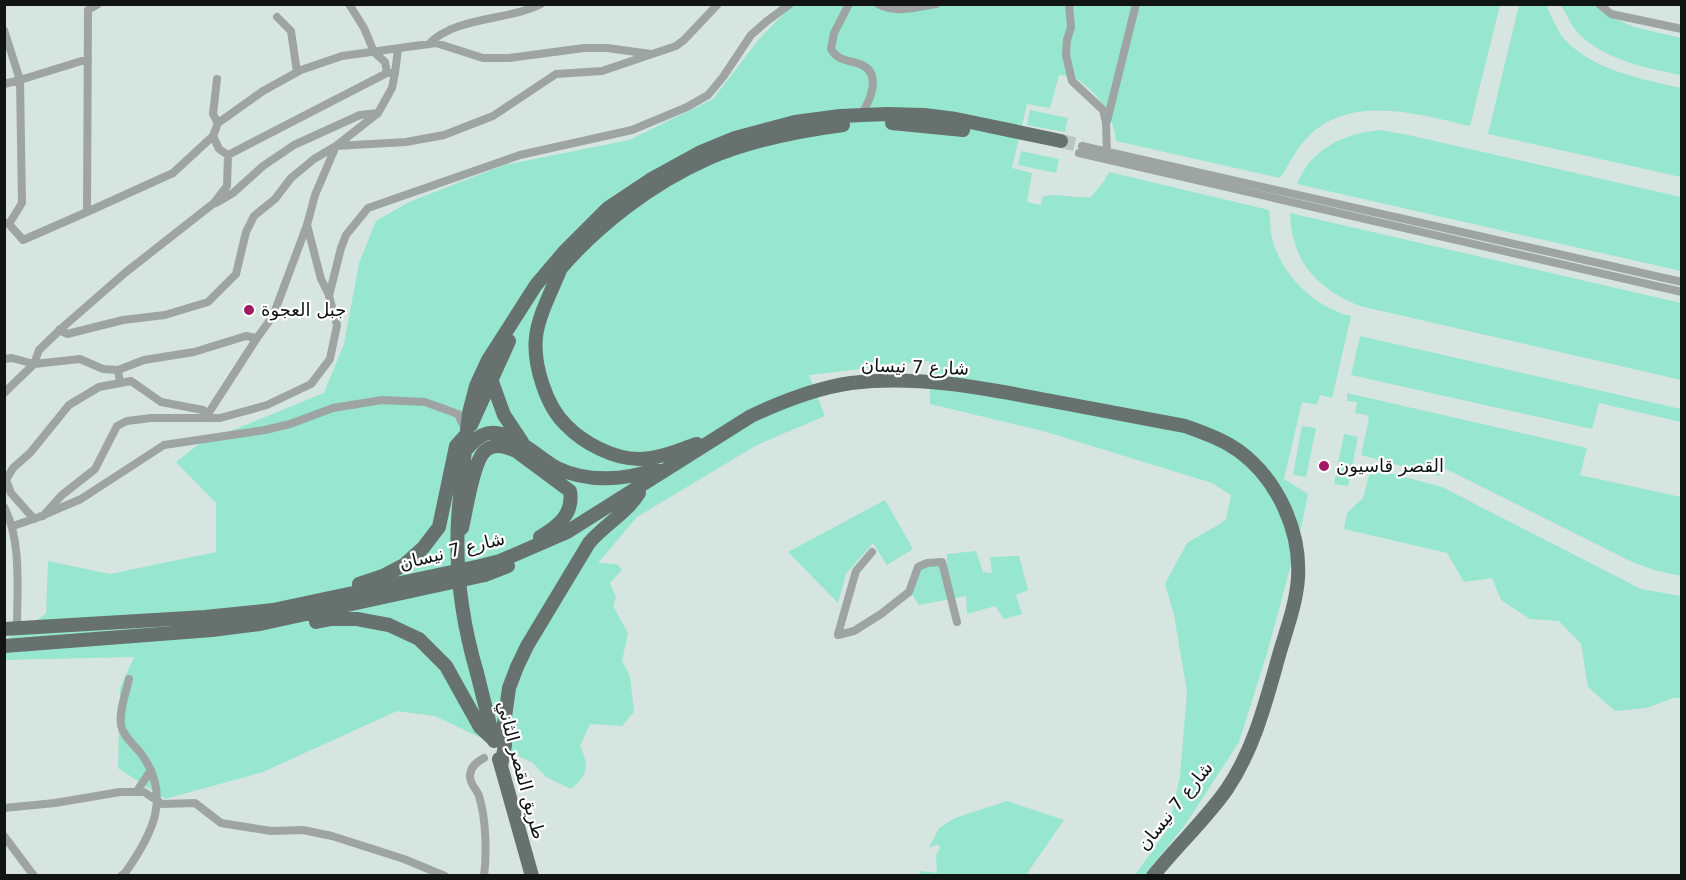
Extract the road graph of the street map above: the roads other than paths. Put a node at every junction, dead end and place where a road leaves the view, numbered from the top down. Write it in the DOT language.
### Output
graph roads {
  1 [pos="98,4"];
  2 [pos="349,4"];
  3 [pos="541,4"];
  4 [pos="718,4"];
  5 [pos="790,4"];
  6 [pos="849,4"];
  7 [pos="878,4"];
  8 [pos="936,4"];
  9 [pos="1069,4"];
  10 [pos="1136,4"];
  11 [pos="1599,4"];
  12 [pos="277,17"];
  13 [pos="1682,29"];
  14 [pos="4,30"];
  15 [pos="428,44"];
  16 [pos="398,49"];
  17 [pos="374,52"];
  18 [pos="651,54"];
  19 [pos="88,59"];
  20 [pos="297,72"];
  21 [pos="391,73"];
  22 [pos="217,79"];
  23 [pos="20,80"];
  24 [pos="4,84"];
  25 [pos="378,113"];
  26 [pos="861,115"];
  27 [pos="218,123"];
  28 [pos="1106,123"];
  29 [pos="213,136"];
  30 [pos="336,146"];
  31 [pos="1080,149"];
  32 [pos="228,155"];
  33 [pos="1107,156"];
  34 [pos="214,203"];
  35 [pos="87,212"];
  36 [pos="307,225"];
  37 [pos="10,226"];
  38 [pos="4,236"];
  39 [pos="561,268"];
  40 [pos="1682,282"];
  41 [pos="1682,292"];
  42 [pos="329,296"];
  43 [pos="59,330"];
  44 [pos="257,338"];
  45 [pos="4,359"];
  46 [pos="34,364"];
  47 [pos="118,370"];
  48 [pos="491,379"];
  49 [pos="120,383"];
  50 [pos="4,393"];
  51 [pos="210,416"];
  52 [pos="466,433"];
  53 [pos="713,440"];
  54 [pos="525,447"];
  55 [pos="466,450"];
  56 [pos="679,461"];
  57 [pos="639,493"];
  58 [pos="464,498"];
  59 [pos="4,507"];
  60 [pos="43,516"];
  61 [pos="33,519"];
  62 [pos="13,526"];
  63 [pos="872,552"];
  64 [pos="500,561"];
  65 [pos="331,597"];
  66 [pos="957,622"];
  67 [pos="11,629"];
  68 [pos="213,630"];
  69 [pos="4,645"];
  70 [pos="129,679"];
  71 [pos="494,740"];
  72 [pos="484,758"];
  73 [pos="501,766"];
  74 [pos="151,770"];
  75 [pos="137,791"];
  76 [pos="157,801"];
  77 [pos="4,808"];
  78 [pos="4,836"];
  79 [pos="34,876"];
  80 [pos="121,876"];
  81 [pos="445,876"];
  82 [pos="484,876"];
  83 [pos="532,876"];
  84 [pos="1144,876"];
  85 [pos="1153,876"];
  1 -- 19 [label="street"];
  2 -- 17 [label="street"];
  3 -- 15 [label="street"];
  4 -- 18 [label="street"];
  5 -- 42 [label="street"];
  6 -- 26 [label="street"];
  7 -- 8 [label="street"];
  9 -- 28 [label="street"];
  10 -- 28 [label="street"];
  11 -- 13 [label="street"];
  12 -- 20 [label="street"];
  14 -- 23 [label="street"];
  15 -- 16 [label="street"];
  15 -- 18 [label="street"];
  16 -- 17 [label="street"];
  16 -- 21 [label="street"];
  17 -- 20 [label="street"];
  17 -- 21 [label="street"];
  18 -- 30 [label="street"];
  19 -- 23 [label="street"];
  19 -- 35 [label="street"];
  20 -- 27 [label="street"];
  21 -- 25 [label="street"];
  21 -- 32 [label="street"];
  22 -- 27 [label="street"];
  23 -- 24 [label="street"];
  23 -- 37 [label="street"];
  25 -- 30 [label="street"];
  25 -- 34 [label="street"];
  26 -- 39 [label="main road"];
  26 -- 52 [label="main road"];
  27 -- 29 [label="street"];
  28 -- 33 [label="street"];
  29 -- 32 [label="street"];
  29 -- 35 [label="street"];
  30 -- 36 [label="street"];
  30 -- 43 [label="street"];
  31 -- 33 [label="street"];
  32 -- 34 [label="street"];
  33 -- 40 [label="street"];
  33 -- 41 [label="street"];
  34 -- 43 [label="street"];
  35 -- 37 [label="street"];
  36 -- 42 [label="street"];
  36 -- 44 [label="street"];
  37 -- 38 [label="street"];
  39 -- 48 [label="main road"];
  39 -- 53 [label="main road"];
  42 -- 51 [label="street"];
  43 -- 46 [label="street"];
  44 -- 47 [label="street"];
  44 -- 51 [label="street"];
  45 -- 46 [label="street"];
  46 -- 47 [label="street"];
  46 -- 50 [label="street"];
  47 -- 49 [label="street"];
  48 -- 52 [label="main road"];
  48 -- 54 [label="main road"];
  49 -- 51 [label="street"];
  49 -- 61 [label="street"];
  51 -- 60 [label="street"];
  52 -- 55 [label="main road"];
  52 -- 60 [label="street"];
  52 -- 65 [label="main road"];
  53 -- 56 [label="main road, شارع 7 نيسان"];
  53 -- 85 [label="main road, شارع 7 نيسان"];
  54 -- 55 [label="main road"];
  54 -- 56 [label="main road"];
  55 -- 58 [label="main road"];
  56 -- 64 [label="main road, شارع 7 نيسان"];
  57 -- 68 [label="main road, شارع 7 نيسان"];
  57 -- 73 [label="main road"];
  57 -- 84 [label="main road, شارع 7 نيسان"];
  58 -- 64 [label="main road"];
  58 -- 71 [label="main road, طريق القصر الثاني, bridge"];
  59 -- 62 [label="street"];
  60 -- 61 [label="street"];
  61 -- 62 [label="street"];
  62 -- 67 [label="street"];
  63 -- 66 [label="street"];
  64 -- 65 [label="main road, شارع 7 نيسان"];
  65 -- 67 [label="main road, شارع 7 نيسان"];
  68 -- 69 [label="main road, شارع 7 نيسان"];
  68 -- 71 [label="main road"];
  70 -- 74 [label="street"];
  71 -- 73 [label="main road, طريق القصر الثاني"];
  72 -- 82 [label="street"];
  73 -- 83 [label="main road, طريق القصر الثاني"];
  74 -- 75 [label="street"];
  74 -- 76 [label="street"];
  75 -- 76 [label="street"];
  75 -- 77 [label="street"];
  76 -- 80 [label="street"];
  76 -- 81 [label="street"];
  78 -- 79 [label="street"];
}
